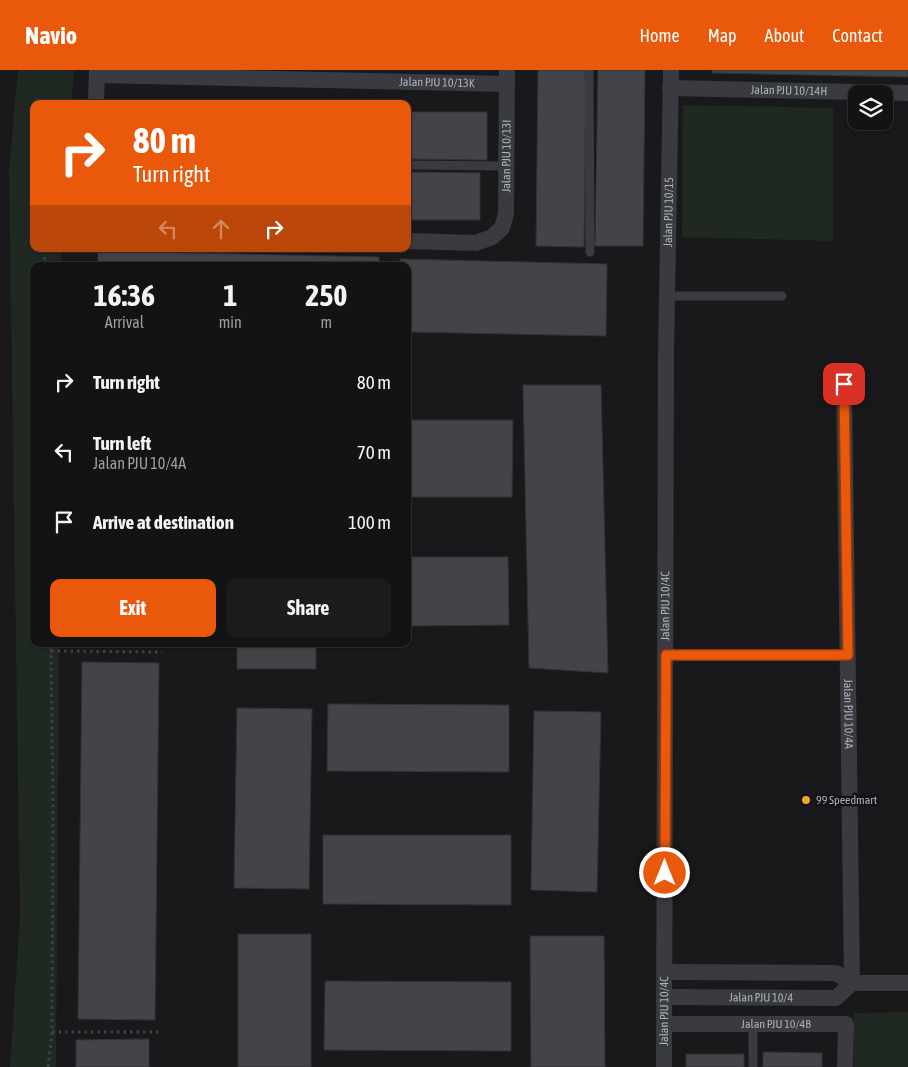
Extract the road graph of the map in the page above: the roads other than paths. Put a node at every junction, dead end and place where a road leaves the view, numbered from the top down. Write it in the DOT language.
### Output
graph roads {
  1 [pos="589,70"];
  2 [pos="671,70"];
  3 [pos="97,72"];
  4 [pos="507,77"];
  5 [pos="670,88"];
  6 [pos="908,93"];
  7 [pos="96,100"];
  8 [pos="411,165"];
  9 [pos="507,166"];
  10 [pos="411,241"];
  11 [pos="590,252"];
  12 [pos="668,296"];
  13 [pos="782,296"];
  14 [pos="666,354"];
  15 [pos="844,384"];
  16 [pos="666,655"];
  17 [pos="848,655"];
  18 [pos="665,972"];
  19 [pos="852,983"];
  20 [pos="908,983"];
  21 [pos="664,997"];
  22 [pos="664,1024"];
  23 [pos="753,1024"];
  24 [pos="664,1067"];
  25 [pos="752,1067"];
  26 [pos="845,1067"];
  1 -- 11 [label="lane"];
  2 -- 5 [label="street, Jalan PJU 10/15"];
  3 -- 4 [label="street, Jalan PJU 10/13K"];
  3 -- 7 [label="street"];
  4 -- 9 [label="street, Jalan PJU 10/13I"];
  5 -- 6 [label="street, Jalan PJU 10/14H"];
  5 -- 12 [label="street, Jalan PJU 10/15"];
  8 -- 9 [label="lane"];
  9 -- 10 [label="street, Jalan PJU 10/13I"];
  12 -- 13 [label="lane"];
  12 -- 14 [label="street, Jalan PJU 10/15"];
  14 -- 16 [label="street, Jalan PJU 10/4C"];
  15 -- 17 [label="street, Jalan PJU 10/4A"];
  16 -- 17 [label="lane"];
  16 -- 18 [label="street, Jalan PJU 10/4C"];
  17 -- 19 [label="street, Jalan PJU 10/4A"];
  18 -- 19 [label="street, Jalan PJU 10/4"];
  18 -- 21 [label="street, Jalan PJU 10/4C"];
  19 -- 20 [label="street, Jalan PJU 10/4"];
  19 -- 21 [label="street, Jalan PJU 10/4"];
  21 -- 22 [label="street, Jalan PJU 10/4C"];
  22 -- 23 [label="street, Jalan PJU 10/4B"];
  22 -- 24 [label="street, Jalan PJU 10/4C"];
  23 -- 25 [label="lane"];
  23 -- 26 [label="street, Jalan PJU 10/4B"];
}
